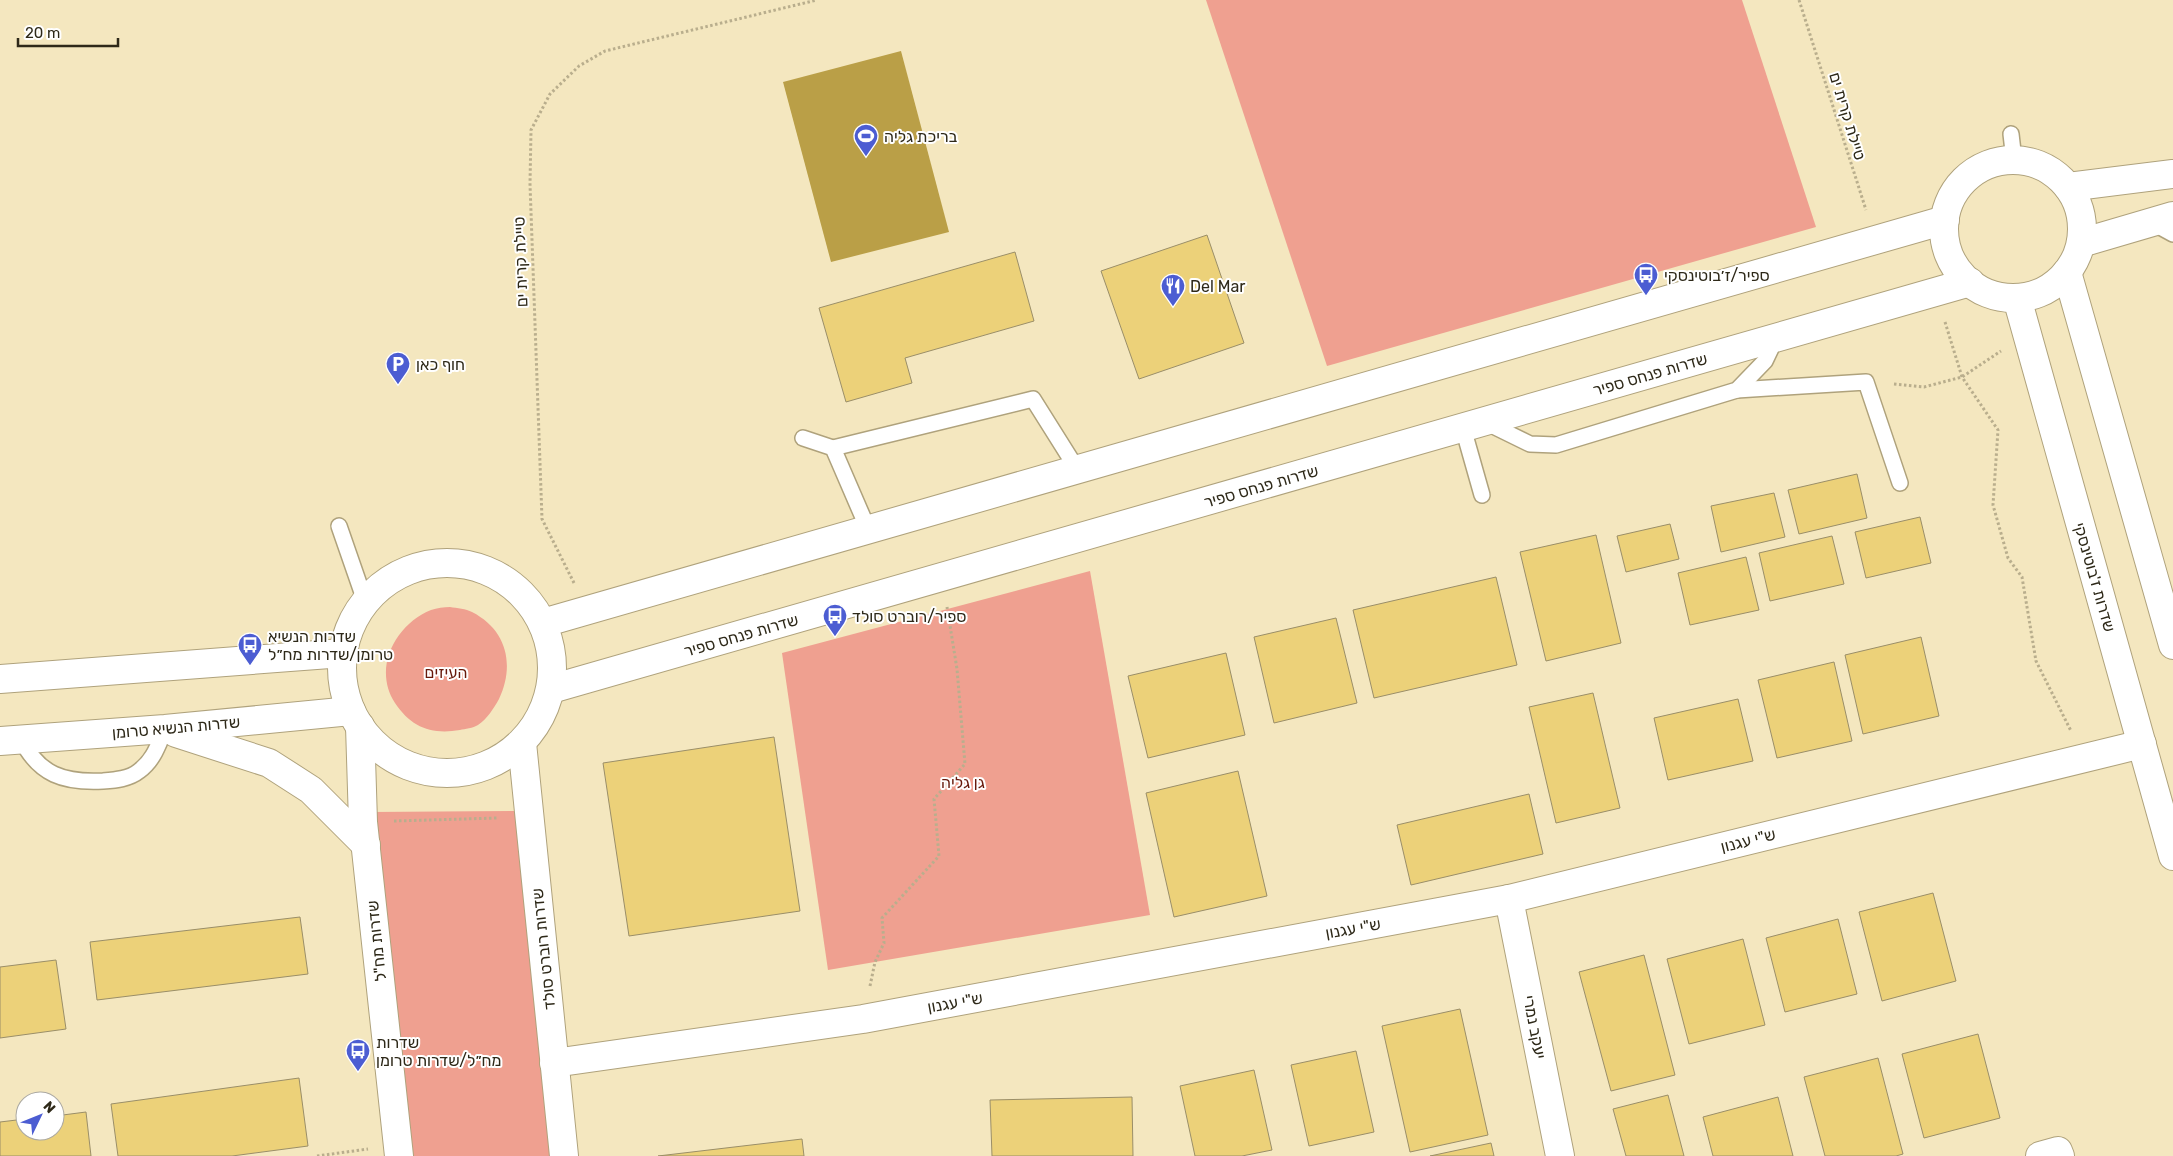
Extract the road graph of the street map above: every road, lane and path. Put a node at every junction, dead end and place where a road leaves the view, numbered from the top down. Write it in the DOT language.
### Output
graph roads {
  1 [pos="817,0"];
  2 [pos="1799,0"];
  3 [pos="2173,174"];
  4 [pos="2068,187"];
  5 [pos="1945,220"];
  6 [pos="2166,224"];
  7 [pos="1877,239"];
  8 [pos="2081,243"];
  9 [pos="2067,272"];
  10 [pos="1970,282"];
  11 [pos="1936,292"];
  12 [pos="2017,298"];
  13 [pos="2027,333"];
  14 [pos="1776,338"];
  15 [pos="1962,378"];
  16 [pos="1866,382"];
  17 [pos="1737,390"];
  18 [pos="1474,425"];
  19 [pos="803,438"];
  20 [pos="833,448"];
  21 [pos="1077,469"];
  22 [pos="1900,483"];
  23 [pos="1482,496"];
  24 [pos="338,526"];
  25 [pos="868,529"];
  26 [pos="942,578"];
  27 [pos="365,601"];
  28 [pos="588,610"];
  29 [pos="543,623"];
  30 [pos="2173,645"];
  31 [pos="342,653"];
  32 [pos="0,680"];
  33 [pos="551,689"];
  34 [pos="355,719"];
  35 [pos="165,729"];
  36 [pos="10,740"];
  37 [pos="522,743"];
  38 [pos="2142,744"];
  39 [pos="2087,757"];
  40 [pos="498,818"];
  41 [pos="364,834"];
  42 [pos="2173,856"];
  43 [pos="1509,899"];
  44 [pos="863,1019"];
  45 [pos="554,1063"];
  46 [pos="399,1151"];
  47 [pos="317,1156"];
  48 [pos="564,1156"];
  49 [pos="1560,1156"];
  50 [pos="2040,1156"];
  51 [pos="2060,1156"];
  1 -- 28 [label="path, טיילת קרית ים"];
  2 -- 7 [label="path, טיילת קרית ים"];
  3 -- 4 [label="street"];
  4 -- 5 [label="street"];
  4 -- 8 [label="street"];
  5 -- 7 [label="street"];
  5 -- 10 [label="street"];
  6 -- 8 [label="street"];
  7 -- 21 [label="street"];
  8 -- 9 [label="street"];
  9 -- 12 [label="street"];
  9 -- 30 [label="street"];
  10 -- 11 [label="street, שדרות פנחס ספיר"];
  10 -- 12 [label="street"];
  11 -- 14 [label="street, שדרות פנחס ספיר"];
  11 -- 15 [label="path"];
  12 -- 13 [label="street, שדרות ז'בוטינסקי"];
  13 -- 15 [label="path"];
  13 -- 38 [label="street, שדרות ז'בוטינסקי"];
  14 -- 17 [label="lane"];
  14 -- 18 [label="street, שדרות פנחס ספיר"];
  15 -- 16 [label="path"];
  15 -- 39 [label="path"];
  16 -- 17 [label="lane"];
  16 -- 22 [label="lane"];
  17 -- 18 [label="lane"];
  18 -- 23 [label="lane"];
  18 -- 26 [label="street, שדרות פנחס ספיר"];
  19 -- 20 [label="lane"];
  20 -- 21 [label="lane"];
  20 -- 25 [label="lane"];
  21 -- 25 [label="street"];
  24 -- 27 [label="lane"];
  25 -- 28 [label="street"];
  26 -- 33 [label="street, שדרות פנחס ספיר"];
  26 -- 44 [label="path"];
  27 -- 29 [label="street"];
  27 -- 31 [label="street"];
  28 -- 29 [label="street"];
  29 -- 33 [label="street"];
  31 -- 32 [label="street"];
  31 -- 34 [label="street"];
  33 -- 37 [label="street"];
  34 -- 35 [label="street, שדרות הנשיא טרומן"];
  34 -- 37 [label="street"];
  34 -- 41 [label="street, שדרות מח\"ל"];
  35 -- 36 [label="street, שדרות הנשיא טרומן"];
  35 -- 36 [label="lane"];
  35 -- 41 [label="street"];
  37 -- 45 [label="street, שדרות רוברט סולד"];
  38 -- 39 [label="street, ש\"י עגנון"];
  38 -- 42 [label="street, שדרות ז'בוטינסקי"];
  39 -- 43 [label="street, ש\"י עגנון"];
  40 -- 41 [label="path"];
  41 -- 46 [label="street, שדרות מח\"ל"];
  43 -- 44 [label="street, ש\"י עגנון"];
  43 -- 49 [label="street, יעקב נמרי"];
  44 -- 45 [label="street, ש\"י עגנון"];
  45 -- 48 [label="street, שדרות רוברט סולד"];
  46 -- 47 [label="path"];
  50 -- 51 [label="street"];
}
